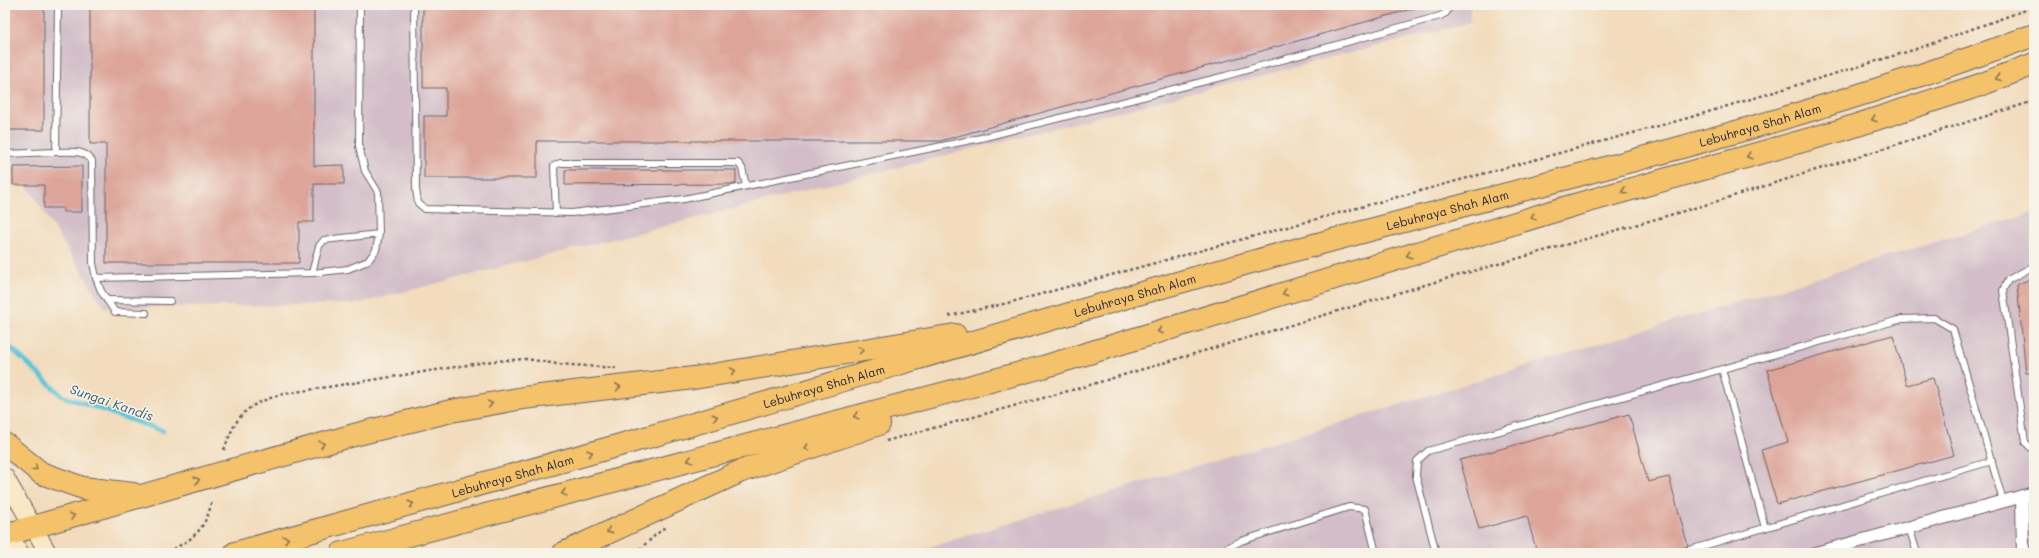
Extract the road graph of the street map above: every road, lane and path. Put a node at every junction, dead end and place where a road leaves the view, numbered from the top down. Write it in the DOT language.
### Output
graph roads {
  1 [pos="58,5"];
  2 [pos="360,5"];
  3 [pos="414,5"];
  4 [pos="1450,5"];
  5 [pos="2034,7"];
  6 [pos="2034,35"];
  7 [pos="2034,64"];
  8 [pos="2034,101"];
  9 [pos="56,152"];
  10 [pos="5,154"];
  11 [pos="746,186"];
  12 [pos="556,213"];
  13 [pos="379,234"];
  14 [pos="2034,266"];
  15 [pos="312,273"];
  16 [pos="96,278"];
  17 [pos="107,300"];
  18 [pos="170,301"];
  19 [pos="146,313"];
  20 [pos="1072,313"];
  21 [pos="947,317"];
  22 [pos="1043,367"];
  23 [pos="618,368"];
  24 [pos="1722,369"];
  25 [pos="885,442"];
  26 [pos="5,444"];
  27 [pos="2034,448"];
  28 [pos="224,450"];
  29 [pos="1992,461"];
  30 [pos="5,477"];
  31 [pos="2034,494"];
  32 [pos="143,496"];
  33 [pos="2022,496"];
  34 [pos="212,500"];
  35 [pos="2003,501"];
  36 [pos="34,526"];
  37 [pos="1909,527"];
  38 [pos="1764,528"];
  39 [pos="6,532"];
  40 [pos="20,553"];
  41 [pos="48,553"];
  42 [pos="162,553"];
  43 [pos="235,553"];
  44 [pos="342,553"];
  45 [pos="564,553"];
  46 [pos="1217,553"];
  47 [pos="1376,553"];
  48 [pos="1436,553"];
  49 [pos="1679,553"];
  50 [pos="1816,553"];
  51 [pos="1917,553"];
  52 [pos="2023,553"];
  1 -- 9 [label="lane"];
  2 -- 13 [label="lane"];
  3 -- 12 [label="lane"];
  4 -- 11 [label="lane"];
  5 -- 21 [label="path"];
  6 -- 20 [label="highway, Lebuhraya Shah Alam"];
  7 -- 22 [label="highway, one-way"];
  8 -- 25 [label="path"];
  9 -- 10 [label="lane"];
  9 -- 16 [label="lane"];
  11 -- 12 [label="lane"];
  11 -- 12 [label="lane"];
  13 -- 15 [label="lane"];
  13 -- 15 [label="lane"];
  14 -- 27 [label="lane"];
  15 -- 16 [label="lane"];
  16 -- 17 [label="lane"];
  17 -- 18 [label="lane"];
  17 -- 19 [label="lane"];
  32 -- 20 [label="highway, one-way"];
  43 -- 20 [label="highway, Lebuhraya Shah Alam, one-way"];
  22 -- 44 [label="highway, one-way"];
  22 -- 45 [label="highway, one-way"];
  23 -- 28 [label="path"];
  24 -- 29 [label="lane"];
  24 -- 38 [label="lane"];
  24 -- 48 [label="lane"];
  26 -- 32 [label="highway, one-way"];
  29 -- 35 [label="lane"];
  29 -- 38 [label="lane"];
  30 -- 36 [label="main road"];
  31 -- 33 [label="street"];
  36 -- 32 [label="highway, one-way"];
  33 -- 35 [label="street"];
  33 -- 52 [label="street"];
  34 -- 42 [label="path"];
  35 -- 37 [label="street"];
  36 -- 39 [label="highway"];
  36 -- 41 [label="main road"];
  37 -- 50 [label="street"];
  37 -- 51 [label="lane"];
  38 -- 49 [label="lane"];
  39 -- 40 [label="main road"];
  46 -- 47 [label="lane"];
}
